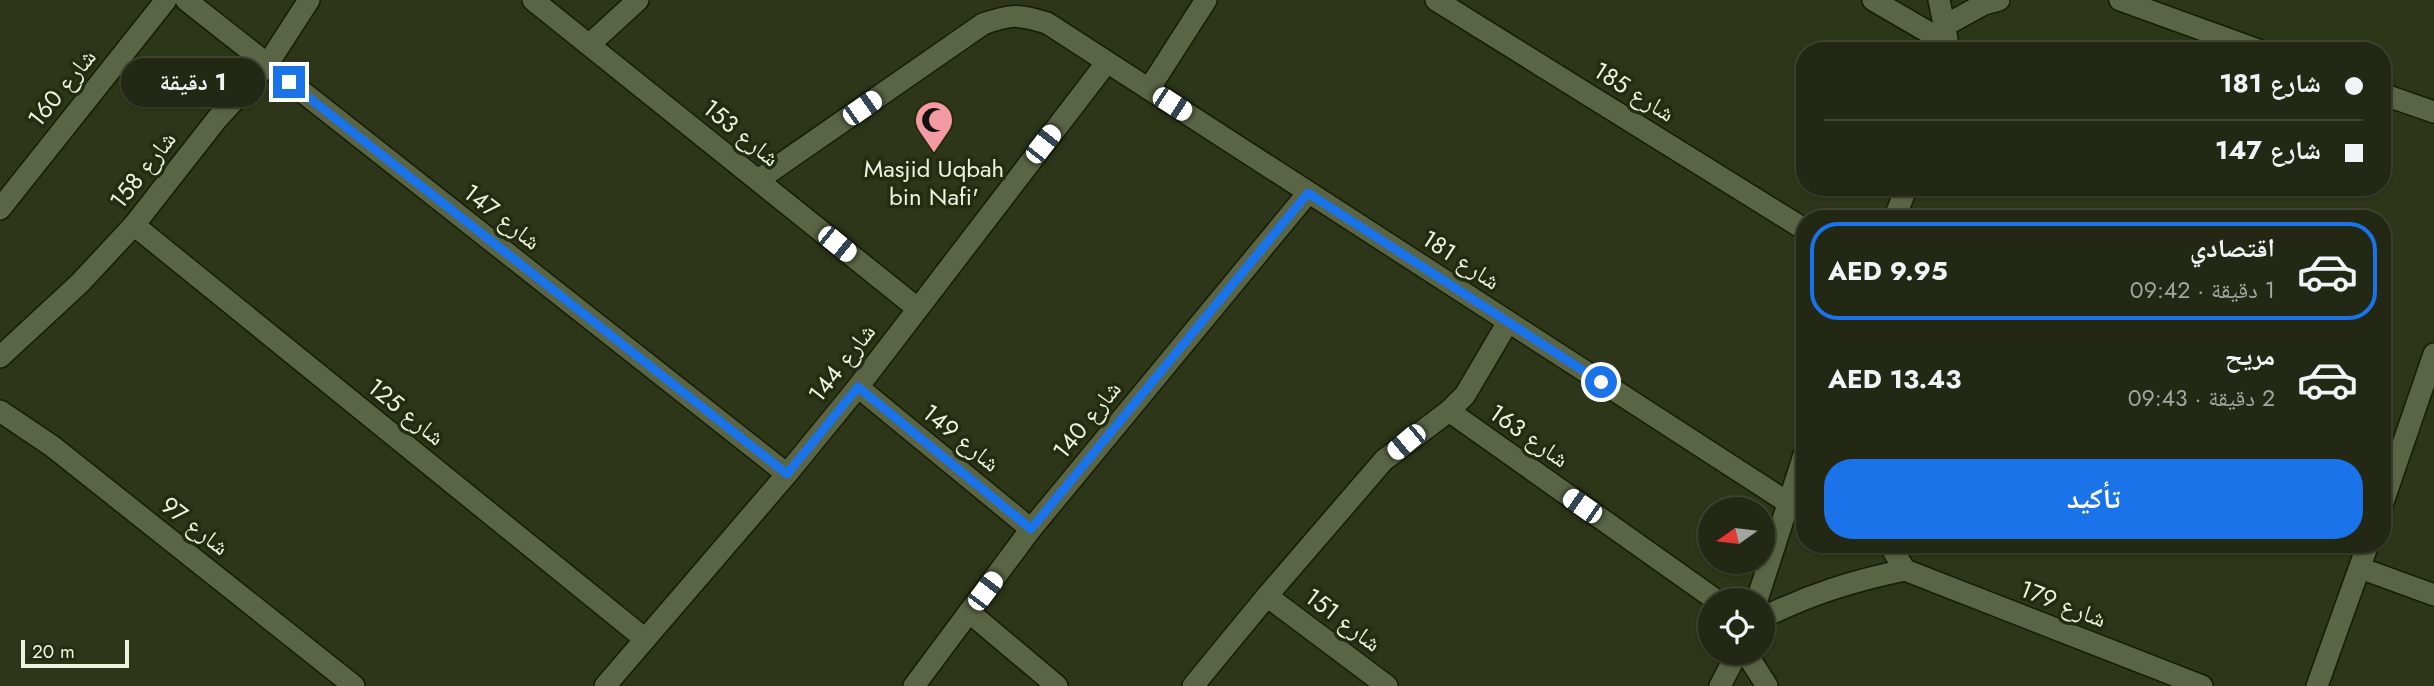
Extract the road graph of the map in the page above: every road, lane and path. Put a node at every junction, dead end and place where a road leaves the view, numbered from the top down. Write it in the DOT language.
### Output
graph roads {
  1 [pos="166,0"];
  2 [pos="186,0"];
  3 [pos="309,0"];
  4 [pos="533,0"];
  5 [pos="638,0"];
  6 [pos="1206,0"];
  7 [pos="1436,0"];
  8 [pos="1874,0"];
  9 [pos="1939,0"];
  10 [pos="2000,0"];
  11 [pos="2120,0"];
  12 [pos="1946,40"];
  13 [pos="2236,42"];
  14 [pos="589,45"];
  15 [pos="1107,62"];
  16 [pos="267,65"];
  17 [pos="1150,89"];
  18 [pos="2391,97"];
  19 [pos="2434,113"];
  20 [pos="758,180"];
  21 [pos="1308,193"];
  22 [pos="0,209"];
  23 [pos="1796,224"];
  24 [pos="134,225"];
  25 [pos="917,308"];
  26 [pos="1508,322"];
  27 [pos="2434,354"];
  28 [pos="0,357"];
  29 [pos="858,387"];
  30 [pos="0,411"];
  31 [pos="1449,411"];
  32 [pos="787,474"];
  33 [pos="1796,477"];
  34 [pos="2391,479"];
  35 [pos="1787,502"];
  36 [pos="1031,529"];
  37 [pos="1895,553"];
  38 [pos="2365,553"];
  39 [pos="2360,568"];
  40 [pos="1905,570"];
  41 [pos="1699,588"];
  42 [pos="1761,588"];
  43 [pos="2434,595"];
  44 [pos="1267,596"];
  45 [pos="969,612"];
  46 [pos="1775,612"];
  47 [pos="645,639"];
  48 [pos="1731,665"];
  49 [pos="1754,665"];
  50 [pos="354,686"];
  51 [pos="605,686"];
  52 [pos="914,686"];
  53 [pos="1057,686"];
  54 [pos="1193,686"];
  55 [pos="1387,686"];
  56 [pos="1720,686"];
  57 [pos="1767,686"];
  58 [pos="2202,686"];
  59 [pos="2317,686"];
  1 -- 22 [label="street, شارع 160"];
  2 -- 16 [label="street, شارع 147"];
  3 -- 16 [label="street, شارع 158"];
  4 -- 14 [label="street, شارع 153"];
  5 -- 14 [label="street"];
  6 -- 17 [label="street"];
  7 -- 23 [label="street, شارع 185"];
  8 -- 12 [label="street"];
  9 -- 12 [label="street"];
  10 -- 12 [label="street"];
  11 -- 13 [label="street"];
  14 -- 20 [label="street, شارع 153"];
  15 -- 17 [label="street, شارع 181"];
  15 -- 20 [label="street, شارع 181"];
  15 -- 25 [label="street, شارع 144"];
  16 -- 24 [label="street, شارع 158"];
  16 -- 32 [label="street, شارع 147"];
  17 -- 21 [label="street, شارع 181"];
  18 -- 19 [label="street"];
  20 -- 25 [label="street, شارع 153"];
  21 -- 26 [label="street, شارع 181"];
  21 -- 36 [label="street, شارع 140"];
  24 -- 28 [label="street, شارع 158"];
  24 -- 47 [label="street, شارع 125"];
  25 -- 29 [label="street, شارع 144"];
  26 -- 31 [label="street"];
  26 -- 35 [label="street, شارع 181"];
  27 -- 34 [label="street"];
  29 -- 32 [label="street, شارع 144"];
  29 -- 36 [label="street, شارع 149"];
  30 -- 50 [label="street, شارع 97"];
  31 -- 41 [label="street, شارع 163"];
  31 -- 44 [label="street"];
  32 -- 47 [label="street, شارع 144"];
  33 -- 35 [label="street"];
  35 -- 42 [label="street"];
  36 -- 45 [label="street, شارع 140"];
  37 -- 40 [label="street"];
  38 -- 39 [label="street"];
  39 -- 43 [label="street"];
  39 -- 59 [label="street"];
  40 -- 46 [label="street"];
  40 -- 58 [label="street, شارع 179"];
  44 -- 54 [label="street"];
  44 -- 55 [label="street, شارع 151"];
  45 -- 52 [label="street, شارع 140"];
  45 -- 53 [label="street"];
  47 -- 51 [label="street, شارع 144"];
  48 -- 56 [label="street"];
  49 -- 57 [label="street"];
}
